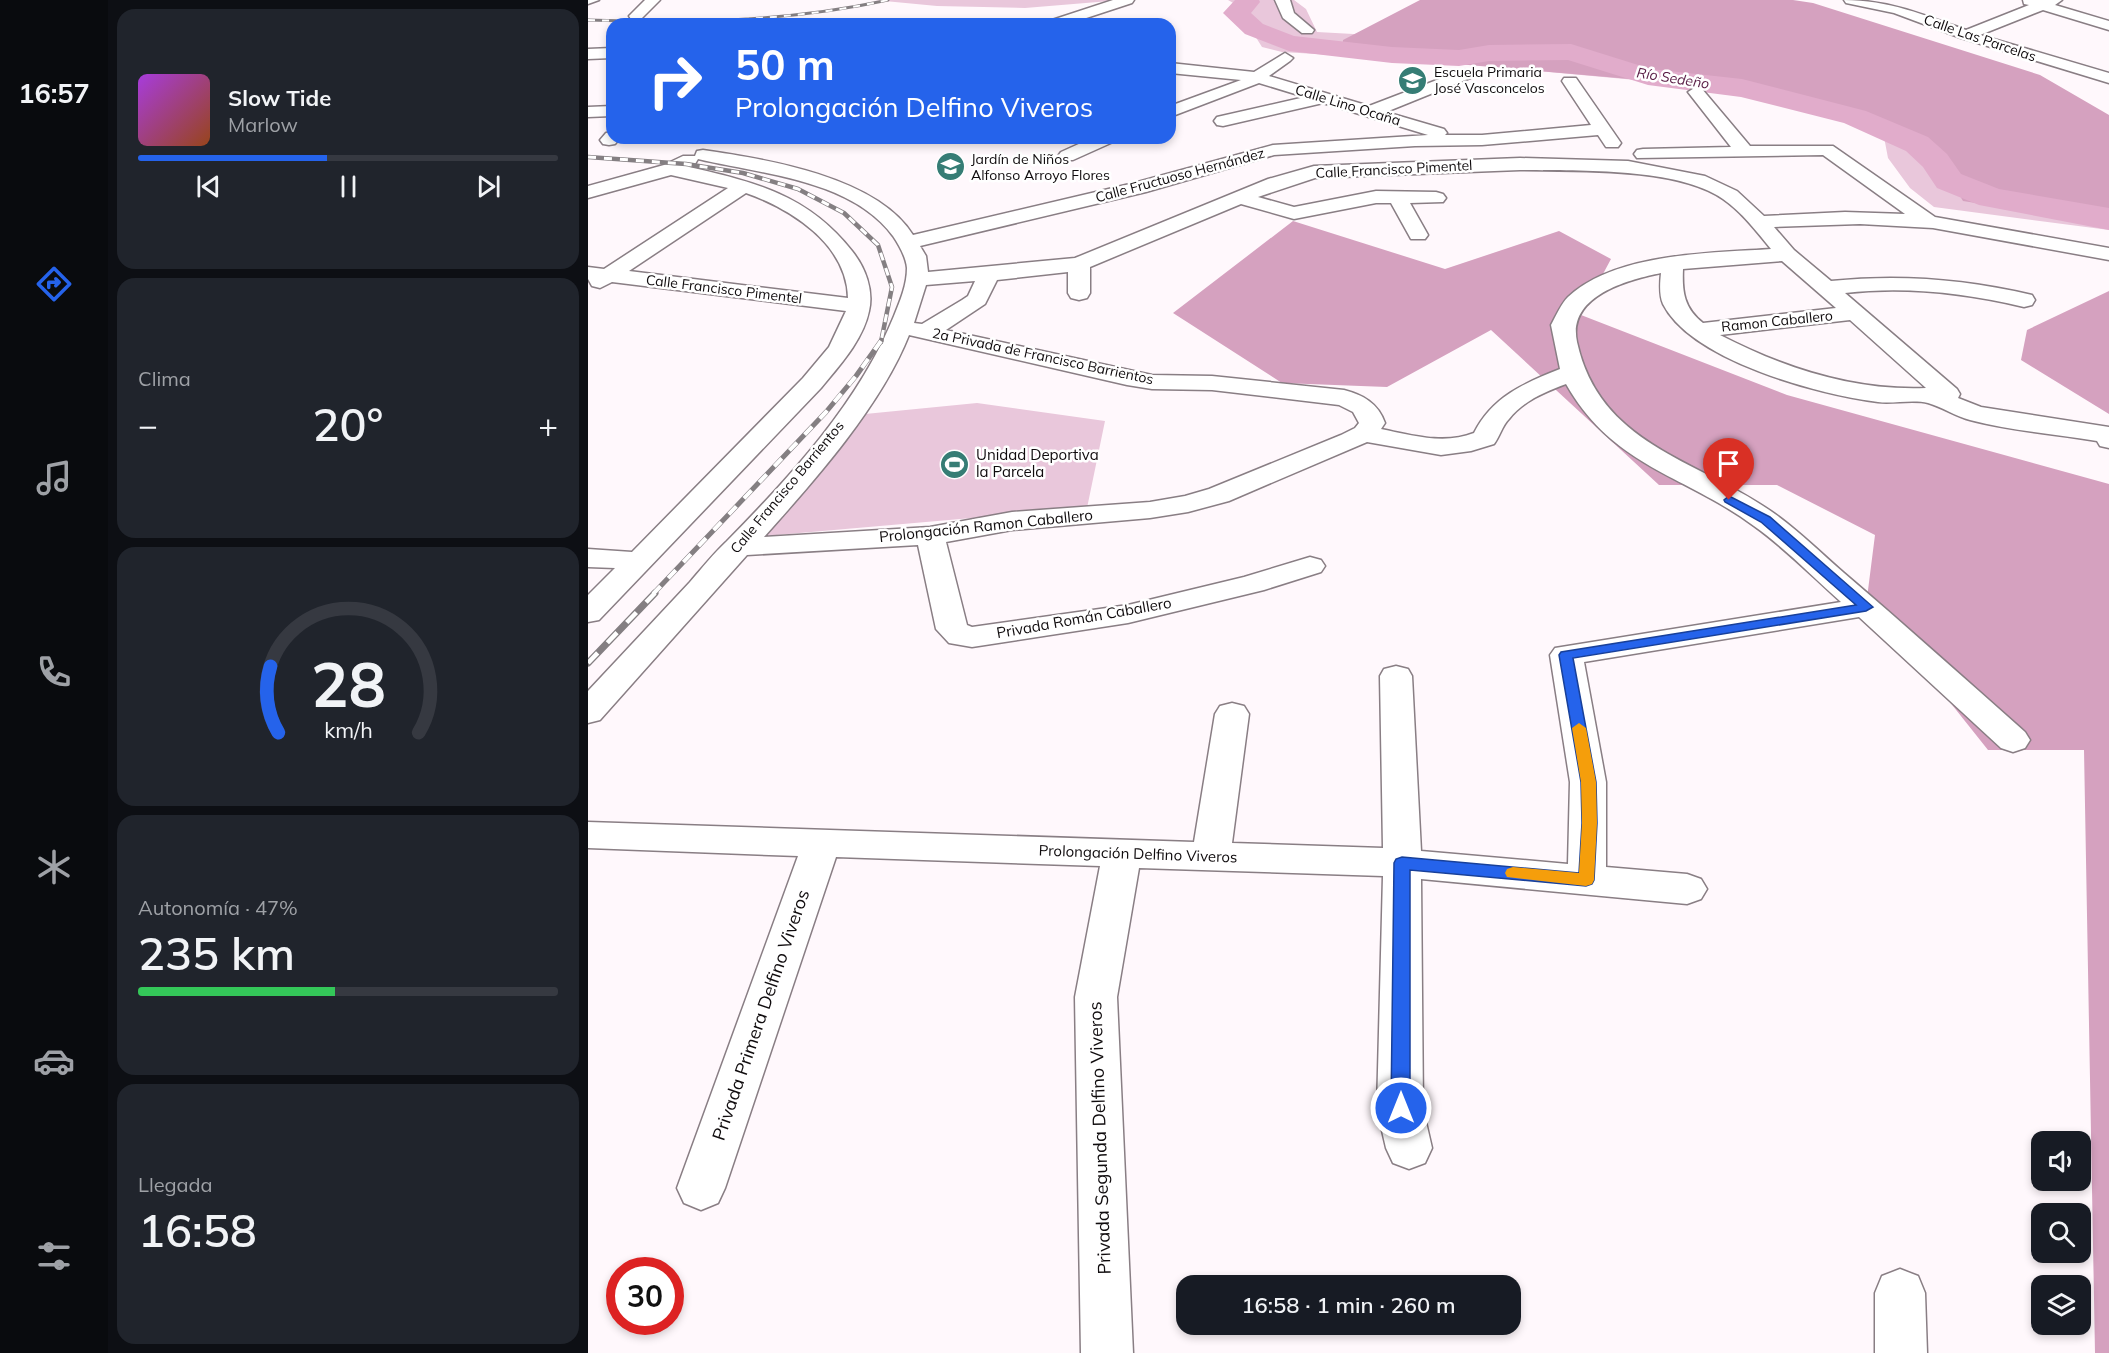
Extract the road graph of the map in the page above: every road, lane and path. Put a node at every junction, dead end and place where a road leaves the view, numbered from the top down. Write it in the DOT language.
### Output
graph roads {
  1 [pos="595,0"];
  2 [pos="652,0"];
  3 [pos="1851,0"];
  4 [pos="2024,0"];
  5 [pos="1285,1"];
  6 [pos="588,2"];
  7 [pos="2049,3"];
  8 [pos="1129,6"];
  9 [pos="1931,6"];
  10 [pos="1910,14"];
  11 [pos="636,16"];
  12 [pos="1072,18"];
  13 [pos="2109,26"];
  14 [pos="1307,30"];
  15 [pos="1966,35"];
  16 [pos="606,53"];
  17 [pos="588,54"];
  18 [pos="1285,58"];
  19 [pos="1176,69"];
  20 [pos="1469,73"];
  21 [pos="1256,77"];
  22 [pos="2109,78"];
  23 [pos="1570,81"];
  24 [pos="1182,91"];
  25 [pos="1696,92"];
  26 [pos="1216,95"];
  27 [pos="1325,98"];
  28 [pos="1176,109"];
  29 [pos="606,111"];
  30 [pos="1373,111"];
  31 [pos="588,112"];
  32 [pos="1223,121"];
  33 [pos="1602,129"];
  34 [pos="1461,140"];
  35 [pos="724,144"];
  36 [pos="1094,144"];
  37 [pos="1745,152"];
  38 [pos="703,155"];
  39 [pos="1067,156"];
  40 [pos="1624,161"];
  41 [pos="1520,164"];
  42 [pos="671,169"];
  43 [pos="744,186"];
  44 [pos="588,192"];
  45 [pos="1397,197"];
  46 [pos="1240,198"];
  47 [pos="1436,198"];
  48 [pos="1760,222"];
  49 [pos="1930,222"];
  50 [pos="1418,236"];
  51 [pos="907,243"];
  52 [pos="1787,254"];
  53 [pos="2109,254"];
  54 [pos="1666,255"];
  55 [pos="1079,264"];
  56 [pos="598,274"];
  57 [pos="989,274"];
  58 [pos="917,279"];
  59 [pos="1827,288"];
  60 [pos="588,290"];
  61 [pos="1079,293"];
  62 [pos="2024,300"];
  63 [pos="859,306"];
  64 [pos="1856,313"];
  65 [pos="903,327"];
  66 [pos="1698,330"];
  67 [pos="928,331"];
  68 [pos="1571,373"];
  69 [pos="1931,395"];
  70 [pos="1364,434"];
  71 [pos="2109,440"];
  72 [pos="930,536"];
  73 [pos="738,547"];
  74 [pos="588,558"];
  75 [pos="640,561"];
  76 [pos="1310,566"];
  77 [pos="1866,607"];
  78 [pos="588,613"];
  79 [pos="1396,676"];
  80 [pos="588,712"];
  81 [pos="1232,714"];
  82 [pos="2013,740"];
  83 [pos="588,835"];
  84 [pos="822,842"];
  85 [pos="1122,854"];
  86 [pos="1211,856"];
  87 [pos="1402,863"];
  88 [pos="1586,880"];
  89 [pos="1686,889"];
  90 [pos="1409,1148"];
  91 [pos="701,1188"];
  92 [pos="1900,1293"];
  93 [pos="1107,1353"];
  94 [pos="1901,1353"];
  1 -- 6 [label="lane"];
  2 -- 11 [label="street"];
  3 -- 10 [label="street, Calle Las Parcelas"];
  4 -- 7 [label="street"];
  5 -- 14 [label="street"];
  7 -- 13 [label="street"];
  7 -- 15 [label="street"];
  8 -- 12 [label="street"];
  9 -- 10 [label="street"];
  10 -- 15 [label="street, Calle Las Parcelas"];
  15 -- 22 [label="street, Calle Las Parcelas"];
  16 -- 17 [label="street"];
  18 -- 21 [label="street"];
  19 -- 21 [label="street, Calle Lino Ocaña"];
  20 -- 30 [label="street"];
  21 -- 26 [label="street"];
  21 -- 27 [label="street, Calle Lino Ocaña"];
  23 -- 33 [label="street"];
  24 -- 26 [label="street"];
  25 -- 37 [label="street"];
  26 -- 28 [label="street"];
  27 -- 30 [label="street, Calle Lino Ocaña"];
  27 -- 32 [label="street"];
  29 -- 31 [label="street"];
  30 -- 34 [label="street, Calle Lino Ocaña"];
  33 -- 34 [label="street, Calle Fructuoso Hernández"];
  33 -- 40 [label="street"];
  34 -- 41 [label="street, Calle Lino Ocaña"];
  34 -- 51 [label="street, Calle Fructuoso Hernández"];
  35 -- 38 [label="street"];
  36 -- 39 [label="street"];
  37 -- 40 [label="street, Calle Francisco Pimentel"];
  37 -- 49 [label="street, Calle Francisco Pimentel"];
  38 -- 42 [label="street"];
  38 -- 51 [label="street, Calle Francisco Barrientos"];
  40 -- 41 [label="street, Calle Francisco Pimentel"];
  40 -- 48 [label="street, Calle Francisco Pimentel"];
  41 -- 46 [label="street, Calle Francisco Pimentel"];
  42 -- 43 [label="street"];
  42 -- 44 [label="street"];
  43 -- 56 [label="street"];
  43 -- 63 [label="street"];
  45 -- 46 [label="street"];
  45 -- 47 [label="street"];
  45 -- 50 [label="street"];
  46 -- 55 [label="street, Calle Francisco Pimentel"];
  48 -- 49 [label="street"];
  48 -- 52 [label="street, Calle Francisco Pimentel"];
  49 -- 53 [label="street"];
  51 -- 58 [label="street, Calle Francisco Barrientos"];
  52 -- 54 [label="street"];
  52 -- 59 [label="street, Calle Francisco Pimentel"];
  54 -- 66 [label="street"];
  54 -- 68 [label="street"];
  55 -- 57 [label="street, Calle Francisco Pimentel"];
  55 -- 61 [label="street"];
  56 -- 60 [label="street"];
  56 -- 63 [label="street, Calle Francisco Pimentel"];
  57 -- 58 [label="street, Calle Francisco Pimentel"];
  57 -- 67 [label="street"];
  58 -- 65 [label="street, Calle Francisco Barrientos"];
  59 -- 62 [label="street"];
  59 -- 64 [label="street, Calle Francisco Pimentel"];
  63 -- 75 [label="street"];
  64 -- 66 [label="street, Ramon Caballero"];
  64 -- 69 [label="street, Calle Francisco Pimentel"];
  65 -- 67 [label="street, 2a Privada de Francisco Barrientos"];
  65 -- 73 [label="street, Calle Francisco Barrientos"];
  66 -- 69 [label="street"];
  67 -- 70 [label="street, 2a Privada de Francisco Barrientos"];
  68 -- 70 [label="street"];
  68 -- 77 [label="street"];
  69 -- 71 [label="street"];
  70 -- 72 [label="street, Prolongación Ramon Caballero"];
  72 -- 73 [label="street, Prolongación Ramon Caballero"];
  72 -- 76 [label="street, Privada Román Caballero"];
  73 -- 80 [label="street, Calle Francisco Barrientos"];
  74 -- 75 [label="street"];
  75 -- 78 [label="street"];
  77 -- 82 [label="street"];
  77 -- 88 [label="street"];
  79 -- 87 [label="street"];
  81 -- 86 [label="street"];
  83 -- 84 [label="street, Prolongación Delfino Viveros"];
  84 -- 85 [label="street, Prolongación Delfino Viveros"];
  84 -- 91 [label="street, Privada Primera Delfino Viveros"];
  85 -- 86 [label="street, Prolongación Delfino Viveros"];
  85 -- 93 [label="street, Privada Segunda Delfino Viveros"];
  86 -- 87 [label="street, Prolongación Delfino Viveros"];
  87 -- 88 [label="street, Prolongación Delfino Viveros"];
  87 -- 90 [label="street"];
  88 -- 89 [label="street, Prolongación Delfino Viveros"];
  92 -- 94 [label="street"];
}
